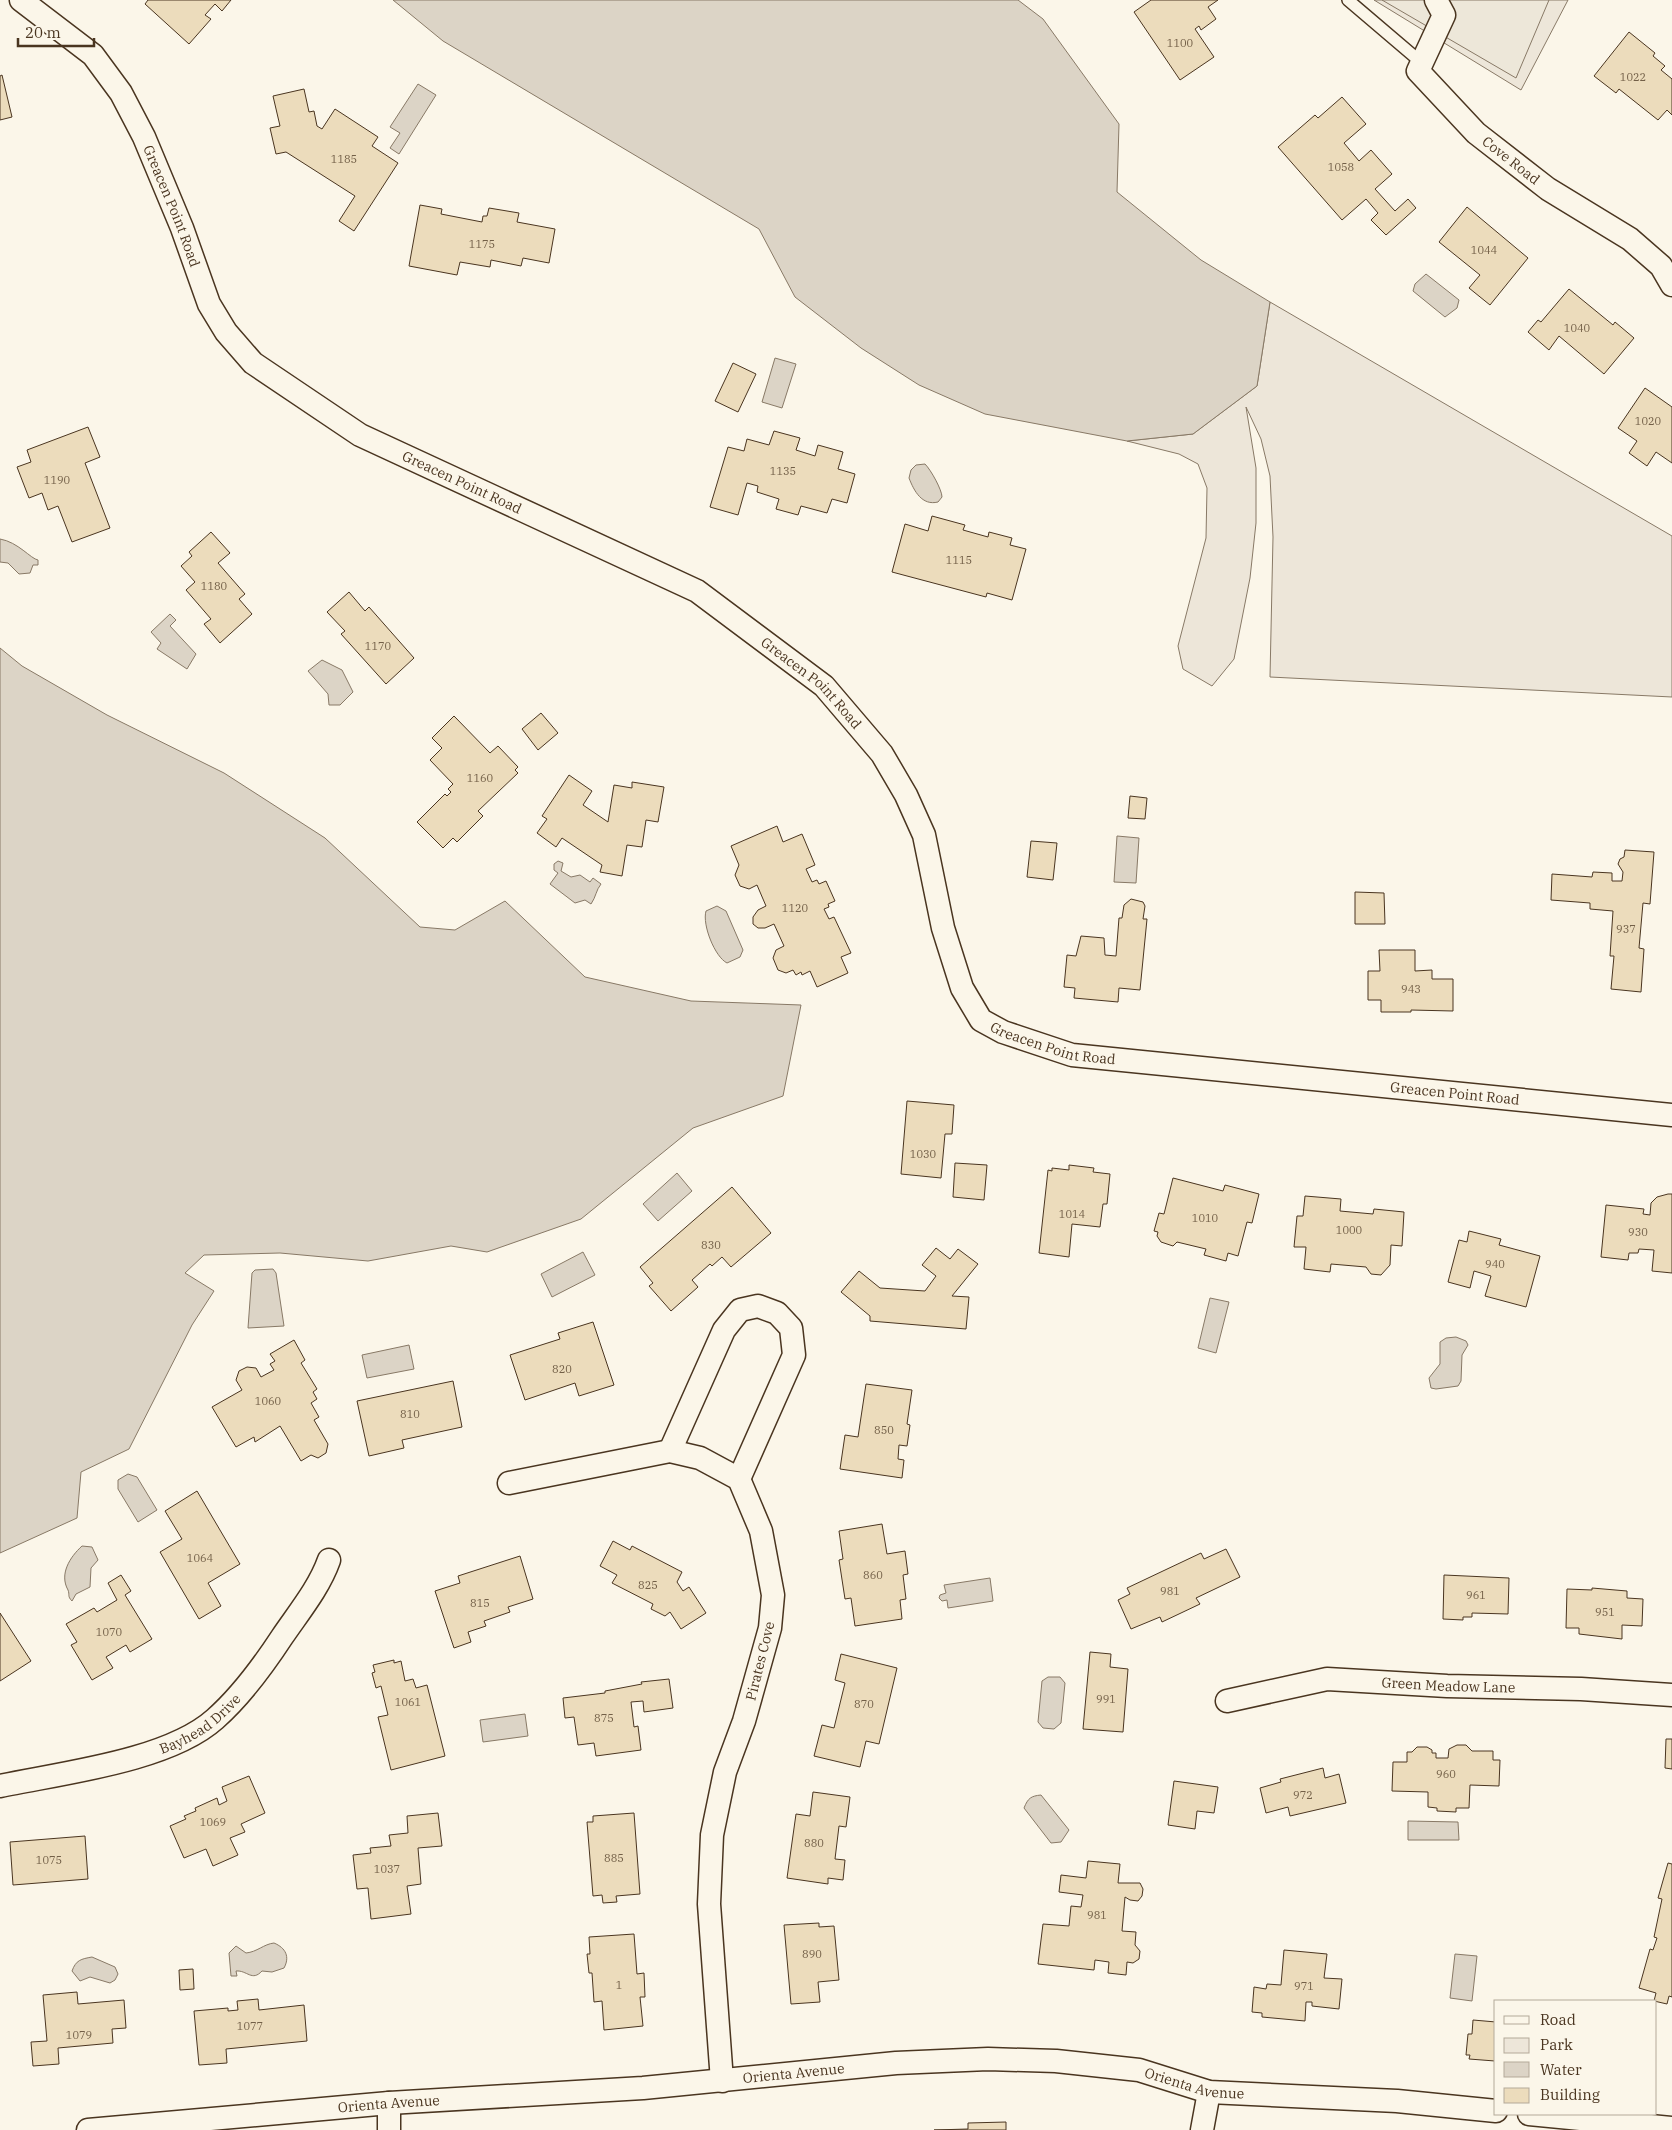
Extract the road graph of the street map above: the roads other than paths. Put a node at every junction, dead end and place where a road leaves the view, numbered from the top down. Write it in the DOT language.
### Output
graph roads {
  1 [pos="20,0"];
  2 [pos="1348,0"];
  3 [pos="1443,5"];
  4 [pos="1422,62"];
  5 [pos="1672,285"];
  6 [pos="1672,1114"];
  7 [pos="670,1451"];
  8 [pos="739,1479"];
  9 [pos="509,1483"];
  10 [pos="329,1560"];
  11 [pos="1672,1695"];
  12 [pos="1227,1701"];
  13 [pos="0,1786"];
  14 [pos="722,2081"];
  15 [pos="1209,2092"];
  16 [pos="389,2103"];
  17 [pos="1494,2111"];
  18 [pos="1537,2115"];
  19 [pos="1636,2127"];
  20 [pos="1672,2128"];
  21 [pos="88,2130"];
  22 [pos="389,2130"];
  23 [pos="1202,2130"];
  1 -- 6 [label="street, Greacen Point Road"];
  2 -- 4 [label="lane"];
  3 -- 4 [label="street"];
  4 -- 5 [label="street, Cove Road"];
  7 -- 8 [label="street"];
  7 -- 8 [label="street"];
  7 -- 9 [label="street"];
  8 -- 14 [label="street, Pirates Cove"];
  10 -- 13 [label="street, Bayhead Drive"];
  11 -- 12 [label="street, Green Meadow Lane"];
  14 -- 15 [label="street, Orienta Avenue"];
  14 -- 16 [label="street, Orienta Avenue"];
  15 -- 17 [label="street, Orienta Avenue"];
  15 -- 23 [label="street"];
  16 -- 21 [label="street, Orienta Avenue"];
  16 -- 22 [label="street"];
  18 -- 19 [label="street"];
  19 -- 20 [label="street"];
}
